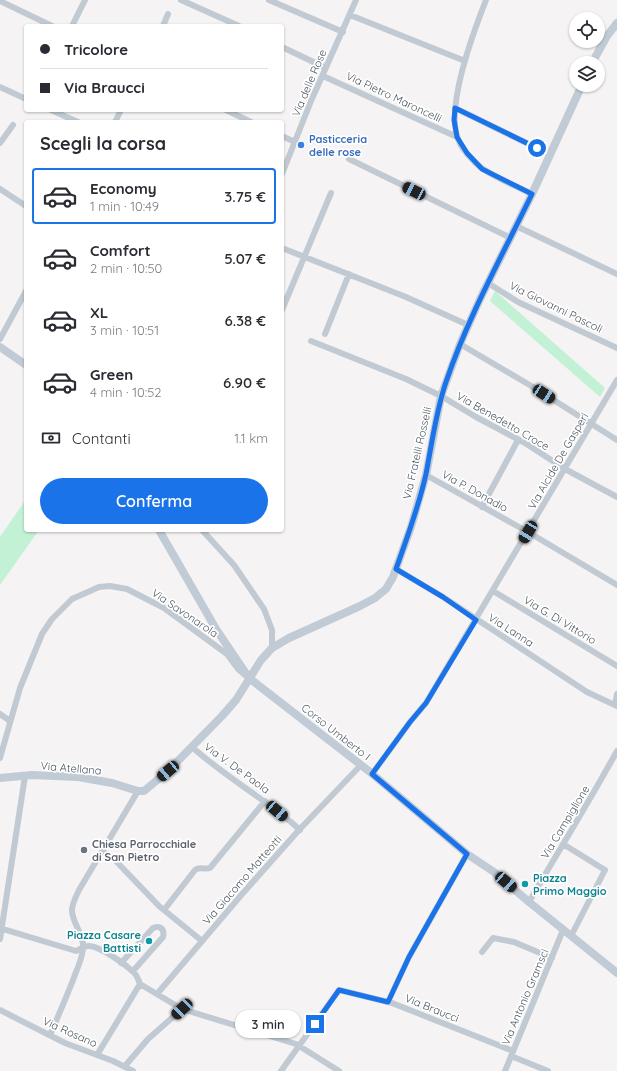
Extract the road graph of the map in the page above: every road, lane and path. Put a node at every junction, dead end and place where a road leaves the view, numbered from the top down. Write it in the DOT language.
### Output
graph roads {
  1 [pos="85,0"];
  2 [pos="181,0"];
  3 [pos="268,0"];
  4 [pos="356,0"];
  5 [pos="0,1"];
  6 [pos="484,1"];
  7 [pos="168,14"];
  8 [pos="350,15"];
  9 [pos="617,23"];
  10 [pos="48,24"];
  11 [pos="73,24"];
  12 [pos="164,24"];
  13 [pos="234,24"];
  14 [pos="343,32"];
  15 [pos="284,48"];
  16 [pos="596,56"];
  17 [pos="465,61"];
  18 [pos="326,68"];
  19 [pos="323,76"];
  20 [pos="0,87"];
  21 [pos="579,92"];
  22 [pos="24,98"];
  23 [pos="455,108"];
  24 [pos="56,112"];
  25 [pos="230,112"];
  26 [pos="74,120"];
  27 [pos="247,120"];
  28 [pos="13,125"];
  29 [pos="284,137"];
  30 [pos="457,137"];
  31 [pos="295,142"];
  32 [pos="0,143"];
  33 [pos="551,155"];
  34 [pos="349,159"];
  35 [pos="284,169"];
  36 [pos="0,189"];
  37 [pos="331,193"];
  38 [pos="532,194"];
  39 [pos="24,205"];
  40 [pos="516,226"];
  41 [pos="511,238"];
  42 [pos="284,249"];
  43 [pos="305,256"];
  44 [pos="349,274"];
  45 [pos="617,274"];
  46 [pos="488,283"];
  47 [pos="24,295"];
  48 [pos="284,305"];
  49 [pos="468,325"];
  50 [pos="325,334"];
  51 [pos="0,340"];
  52 [pos="311,341"];
  53 [pos="460,344"];
  54 [pos="617,348"];
  55 [pos="1,349"];
  56 [pos="24,364"];
  57 [pos="617,380"];
  58 [pos="441,396"];
  59 [pos="591,425"];
  60 [pos="518,440"];
  61 [pos="617,440"];
  62 [pos="565,469"];
  63 [pos="426,475"];
  64 [pos="617,497"];
  65 [pos="482,507"];
  66 [pos="160,532"];
  67 [pos="204,532"];
  68 [pos="528,532"];
  69 [pos="396,569"];
  70 [pos="617,585"];
  71 [pos="493,591"];
  72 [pos="476,620"];
  73 [pos="272,648"];
  74 [pos="617,666"];
  75 [pos="249,678"];
  76 [pos="617,694"];
  77 [pos="616,705"];
  78 [pos="0,714"];
  79 [pos="10,721"];
  80 [pos="192,747"];
  81 [pos="617,751"];
  82 [pos="0,758"];
  83 [pos="361,765"];
  84 [pos="372,774"];
  85 [pos="25,776"];
  86 [pos="0,778"];
  87 [pos="138,791"];
  88 [pos="265,800"];
  89 [pos="300,830"];
  90 [pos="562,844"];
  91 [pos="102,851"];
  92 [pos="467,854"];
  93 [pos="529,902"];
  94 [pos="164,910"];
  95 [pos="1,928"];
  96 [pos="564,930"];
  97 [pos="571,936"];
  98 [pos="0,938"];
  99 [pos="202,941"];
  100 [pos="84,946"];
  101 [pos="482,952"];
  102 [pos="552,958"];
  103 [pos="121,963"];
  104 [pos="133,971"];
  105 [pos="617,973"];
  106 [pos="140,984"];
  107 [pos="157,994"];
  108 [pos="388,1002"];
  109 [pos="182,1009"];
  110 [pos="0,1010"];
  111 [pos="50,1036"];
  112 [pos="299,1046"];
  113 [pos="512,1054"];
  114 [pos="97,1055"];
  115 [pos="125,1066"];
  116 [pos="133,1071"];
  117 [pos="281,1071"];
  118 [pos="339,1071"];
  119 [pos="505,1071"];
  120 [pos="548,1071"];
  1 -- 11 [label="street"];
  2 -- 13 [label="street"];
  3 -- 14 [label="street"];
  4 -- 8 [label="street, Via delle Rose"];
  5 -- 10 [label="street"];
  6 -- 17 [label="street"];
  7 -- 12 [label="street"];
  8 -- 14 [label="street, Via delle Rose"];
  8 -- 17 [label="street"];
  9 -- 16 [label="main road"];
  14 -- 18 [label="street, Via delle Rose"];
  15 -- 18 [label="street"];
  17 -- 23 [label="street"];
  18 -- 19 [label="street, Via delle Rose"];
  19 -- 30 [label="street, Via Pietro Maroncelli"];
  19 -- 31 [label="street, Via delle Rose"];
  20 -- 22 [label="street"];
  21 -- 33 [label="main road, Via Fratelli Rosselli"];
  23 -- 30 [label="street"];
  23 -- 33 [label="street"];
  24 -- 26 [label="street"];
  25 -- 27 [label="street"];
  28 -- 32 [label="street"];
  29 -- 31 [label="street"];
  30 -- 38 [label="street"];
  31 -- 35 [label="street, Via delle Rose"];
  33 -- 38 [label="main road, Via Fratelli Rosselli"];
  34 -- 41 [label="street"];
  36 -- 39 [label="street"];
  37 -- 43 [label="street"];
  38 -- 40 [label="main road, Via Fratelli Rosselli"];
  40 -- 41 [label="main road, Via Fratelli Rosselli"];
  40 -- 45 [label="street"];
  41 -- 46 [label="main road, Via Fratelli Rosselli"];
  42 -- 43 [label="street"];
  43 -- 44 [label="street"];
  43 -- 48 [label="street"];
  44 -- 49 [label="street"];
  44 -- 50 [label="street"];
  46 -- 49 [label="main road, Via Fratelli Rosselli"];
  46 -- 54 [label="street, Via Giovanni Pascoli"];
  47 -- 51 [label="street"];
  49 -- 53 [label="main road, Via Fratelli Rosselli"];
  52 -- 58 [label="street, Via Benedetto Croce"];
  53 -- 58 [label="main road, Via Fratelli Rosselli"];
  53 -- 59 [label="street"];
  55 -- 56 [label="main road"];
  57 -- 59 [label="street, Via Alcide De Gasperi"];
  58 -- 60 [label="street, Via Benedetto Croce"];
  58 -- 63 [label="main road, Via Fratelli Rosselli"];
  59 -- 61 [label="street"];
  59 -- 62 [label="street, Via Alcide De Gasperi"];
  60 -- 62 [label="street, Via Benedetto Croce"];
  60 -- 65 [label="street"];
  62 -- 64 [label="street, Via Benedetto Croce"];
  62 -- 68 [label="street, Via Alcide De Gasperi"];
  63 -- 65 [label="street, Via P. Donadio"];
  63 -- 69 [label="main road, Via Fratelli Rosselli"];
  65 -- 68 [label="street, Via P. Donadio"];
  66 -- 75 [label="main road, Corso Umberto I"];
  67 -- 73 [label="street"];
  68 -- 70 [label="street, Via P. Donadio"];
  68 -- 71 [label="street, Via Alcide De Gasperi"];
  69 -- 72 [label="street, Via Lanna"];
  69 -- 73 [label="main road, Via Fratelli Rosselli"];
  71 -- 72 [label="street, Via Alcide De Gasperi"];
  71 -- 74 [label="street, Via G. Di Vittorio"];
  72 -- 77 [label="street, Via Lanna"];
  72 -- 84 [label="street, Via Alcide De Gasperi"];
  73 -- 75 [label="main road, Via Fratelli Rosselli"];
  75 -- 79 [label="street, Via Savonarola"];
  75 -- 80 [label="main road, Via Fratelli Rosselli"];
  75 -- 83 [label="main road, Corso Umberto I"];
  76 -- 77 [label="street"];
  78 -- 79 [label="street"];
  79 -- 82 [label="street, Via Savonarola"];
  80 -- 87 [label="main road, Via Fratelli Rosselli"];
  80 -- 88 [label="street, Via V. De Paola"];
  81 -- 90 [label="street, Via Campiglione"];
  83 -- 84 [label="main road, Corso Umberto I"];
  83 -- 89 [label="street, Via Giacomo Matteotti"];
  84 -- 92 [label="main road, Corso Umberto I"];
  85 -- 86 [label="main road, Via Atellana"];
  85 -- 87 [label="main road, Via Atellana"];
  85 -- 95 [label="street"];
  87 -- 91 [label="street"];
  88 -- 89 [label="street, Via V. De Paola"];
  88 -- 94 [label="street"];
  89 -- 99 [label="street, Via Giacomo Matteotti"];
  90 -- 93 [label="street, Via Campiglione"];
  90 -- 97 [label="street"];
  91 -- 94 [label="street"];
  91 -- 100 [label="street"];
  92 -- 93 [label="main road, Corso Umberto I"];
  92 -- 108 [label="street"];
  93 -- 96 [label="main road, Corso Umberto I"];
  94 -- 99 [label="street"];
  95 -- 98 [label="street"];
  95 -- 100 [label="street"];
  96 -- 97 [label="main road, Corso Umberto I"];
  96 -- 102 [label="street, Via Antonio Gramsci"];
  97 -- 105 [label="main road, Corso Umberto I"];
  99 -- 107 [label="street, Via Giacomo Matteotti"];
  100 -- 103 [label="street"];
  100 -- 111 [label="street"];
  101 -- 102 [label="street"];
  102 -- 113 [label="street, Via Antonio Gramsci"];
  103 -- 104 [label="street"];
  103 -- 104 [label="street"];
  104 -- 106 [label="street"];
  106 -- 107 [label="street"];
  106 -- 114 [label="street"];
  107 -- 109 [label="street"];
  108 -- 112 [label="street, Via Braucci"];
  108 -- 113 [label="street, Via Braucci"];
  109 -- 112 [label="street"];
  109 -- 115 [label="street"];
  110 -- 111 [label="street, Via Rosano"];
  111 -- 114 [label="street, Via Rosano"];
  112 -- 117 [label="street"];
  112 -- 118 [label="street"];
  113 -- 119 [label="street, Via Antonio Gramsci"];
  113 -- 120 [label="street, Via Braucci"];
  114 -- 115 [label="street, Via Rosano"];
  115 -- 116 [label="street, Via Rosano"];
}
